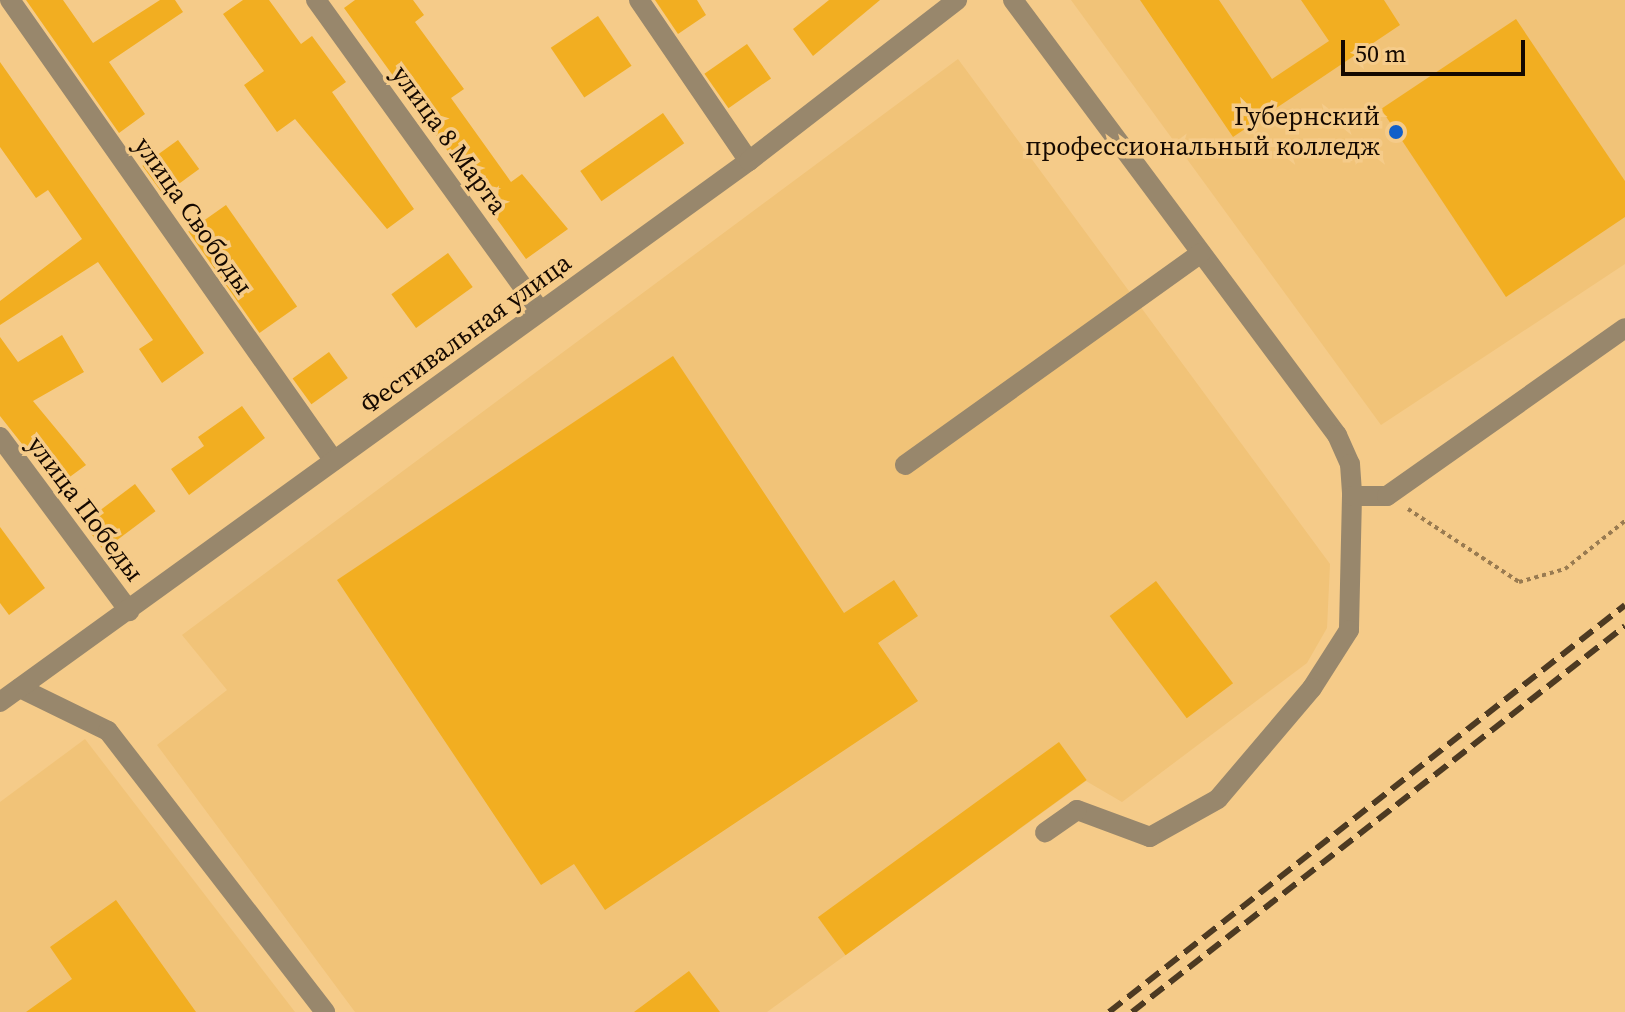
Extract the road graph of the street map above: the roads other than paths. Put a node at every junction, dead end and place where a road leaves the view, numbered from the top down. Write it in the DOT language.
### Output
graph roads {
  1 [pos="10,0"];
  2 [pos="316,0"];
  3 [pos="639,0"];
  4 [pos="957,0"];
  5 [pos="1013,0"];
  6 [pos="749,161"];
  7 [pos="1201,253"];
  8 [pos="540,311"];
  9 [pos="1625,328"];
  10 [pos="0,437"];
  11 [pos="334,461"];
  12 [pos="905,465"];
  13 [pos="1352,496"];
  14 [pos="129,611"];
  15 [pos="20,688"];
  16 [pos="0,702"];
  17 [pos="1045,832"];
  18 [pos="325,1012"];
  1 -- 11 [label="street, улица Свободы"];
  2 -- 8 [label="street, улица 8 Марта"];
  3 -- 6 [label="street"];
  4 -- 6 [label="street, Фестивальная улица"];
  5 -- 7 [label="street"];
  6 -- 8 [label="street, Фестивальная улица"];
  7 -- 12 [label="street"];
  7 -- 13 [label="street"];
  8 -- 11 [label="street, Фестивальная улица"];
  9 -- 13 [label="street"];
  10 -- 14 [label="street, улица Победы"];
  11 -- 14 [label="street, Фестивальная улица"];
  13 -- 17 [label="street"];
  14 -- 15 [label="street, Фестивальная улица"];
  15 -- 16 [label="street, Фестивальная улица"];
  15 -- 18 [label="street"];
}
